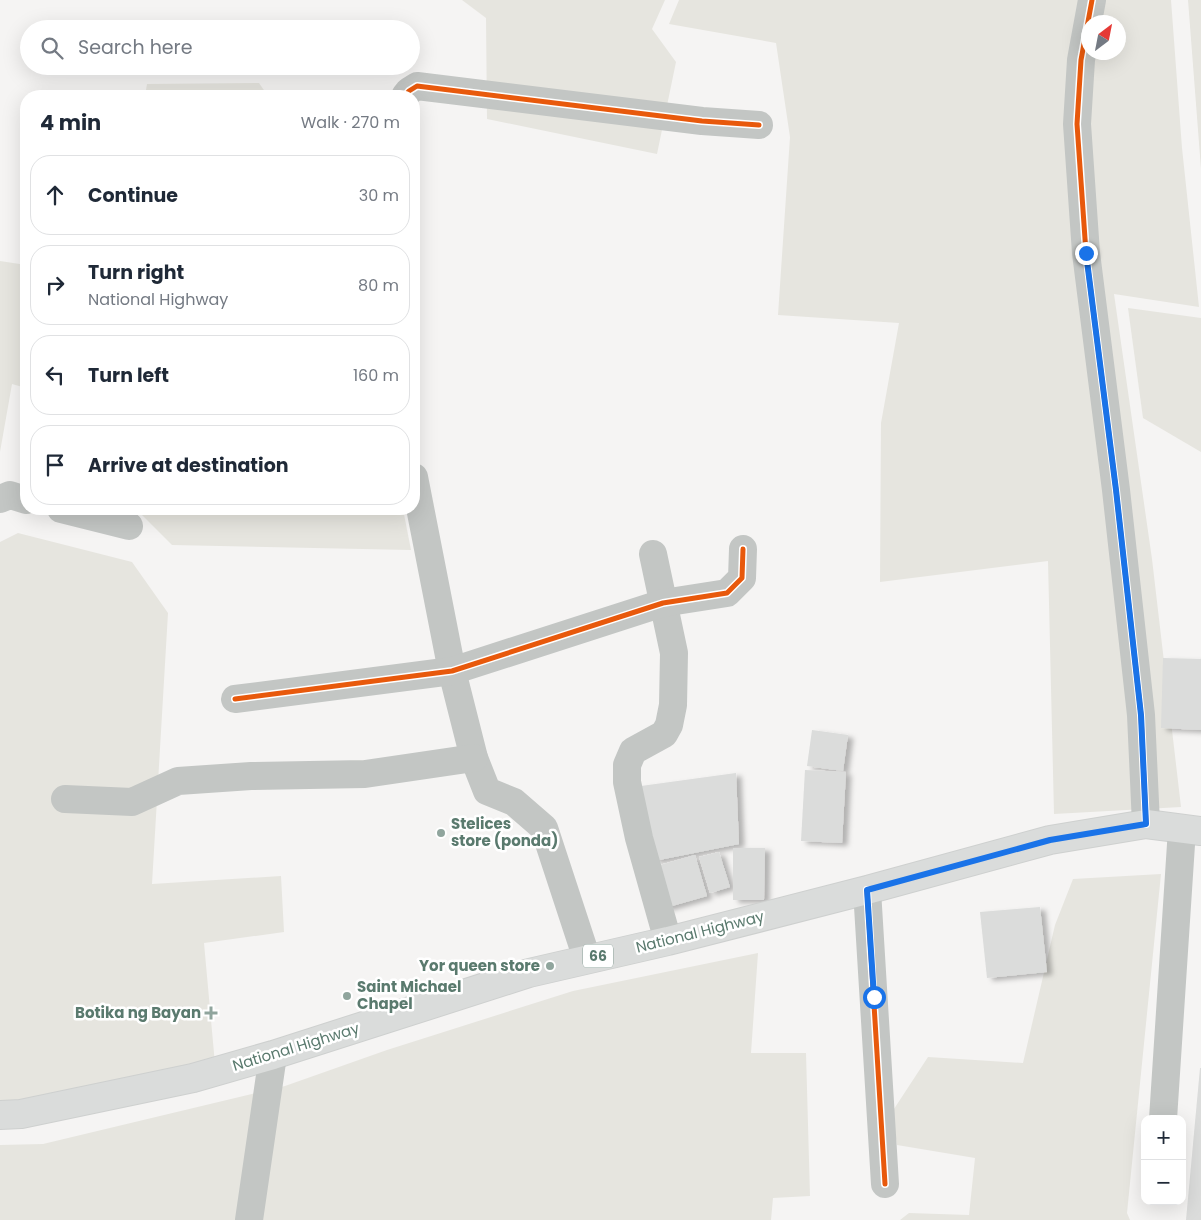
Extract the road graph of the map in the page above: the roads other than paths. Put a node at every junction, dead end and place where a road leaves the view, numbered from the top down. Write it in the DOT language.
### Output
graph roads {
  1 [pos="1092,0"];
  2 [pos="409,90"];
  3 [pos="759,125"];
  4 [pos="20,498"];
  5 [pos="0,499"];
  6 [pos="420,507"];
  7 [pos="85,515"];
  8 [pos="129,526"];
  9 [pos="743,548"];
  10 [pos="654,554"];
  11 [pos="664,603"];
  12 [pos="452,671"];
  13 [pos="235,700"];
  14 [pos="474,758"];
  15 [pos="65,799"];
  16 [pos="1146,824"];
  17 [pos="1192,830"];
  18 [pos="867,890"];
  19 [pos="668,941"];
  20 [pos="587,959"];
  21 [pos="273,1055"];
  22 [pos="0,1115"];
  23 [pos="1163,1115"];
  24 [pos="884,1184"];
  25 [pos="249,1220"];
  1 -- 16 [label="street"];
  2 -- 3 [label="street"];
  4 -- 5 [label="street"];
  6 -- 12 [label="street"];
  7 -- 8 [label="street"];
  9 -- 11 [label="street"];
  10 -- 11 [label="street"];
  11 -- 12 [label="street"];
  11 -- 19 [label="street"];
  12 -- 13 [label="street"];
  12 -- 14 [label="street"];
  14 -- 15 [label="street"];
  14 -- 20 [label="street"];
  16 -- 17 [label="main road, National Highway / 66"];
  16 -- 18 [label="main road, National Highway / 66"];
  17 -- 23 [label="street"];
  18 -- 19 [label="main road, National Highway / 66"];
  18 -- 24 [label="street"];
  19 -- 20 [label="main road, National Highway / 66"];
  20 -- 21 [label="main road, National Highway / 66"];
  21 -- 22 [label="main road, National Highway / 66"];
  21 -- 25 [label="street"];
}
